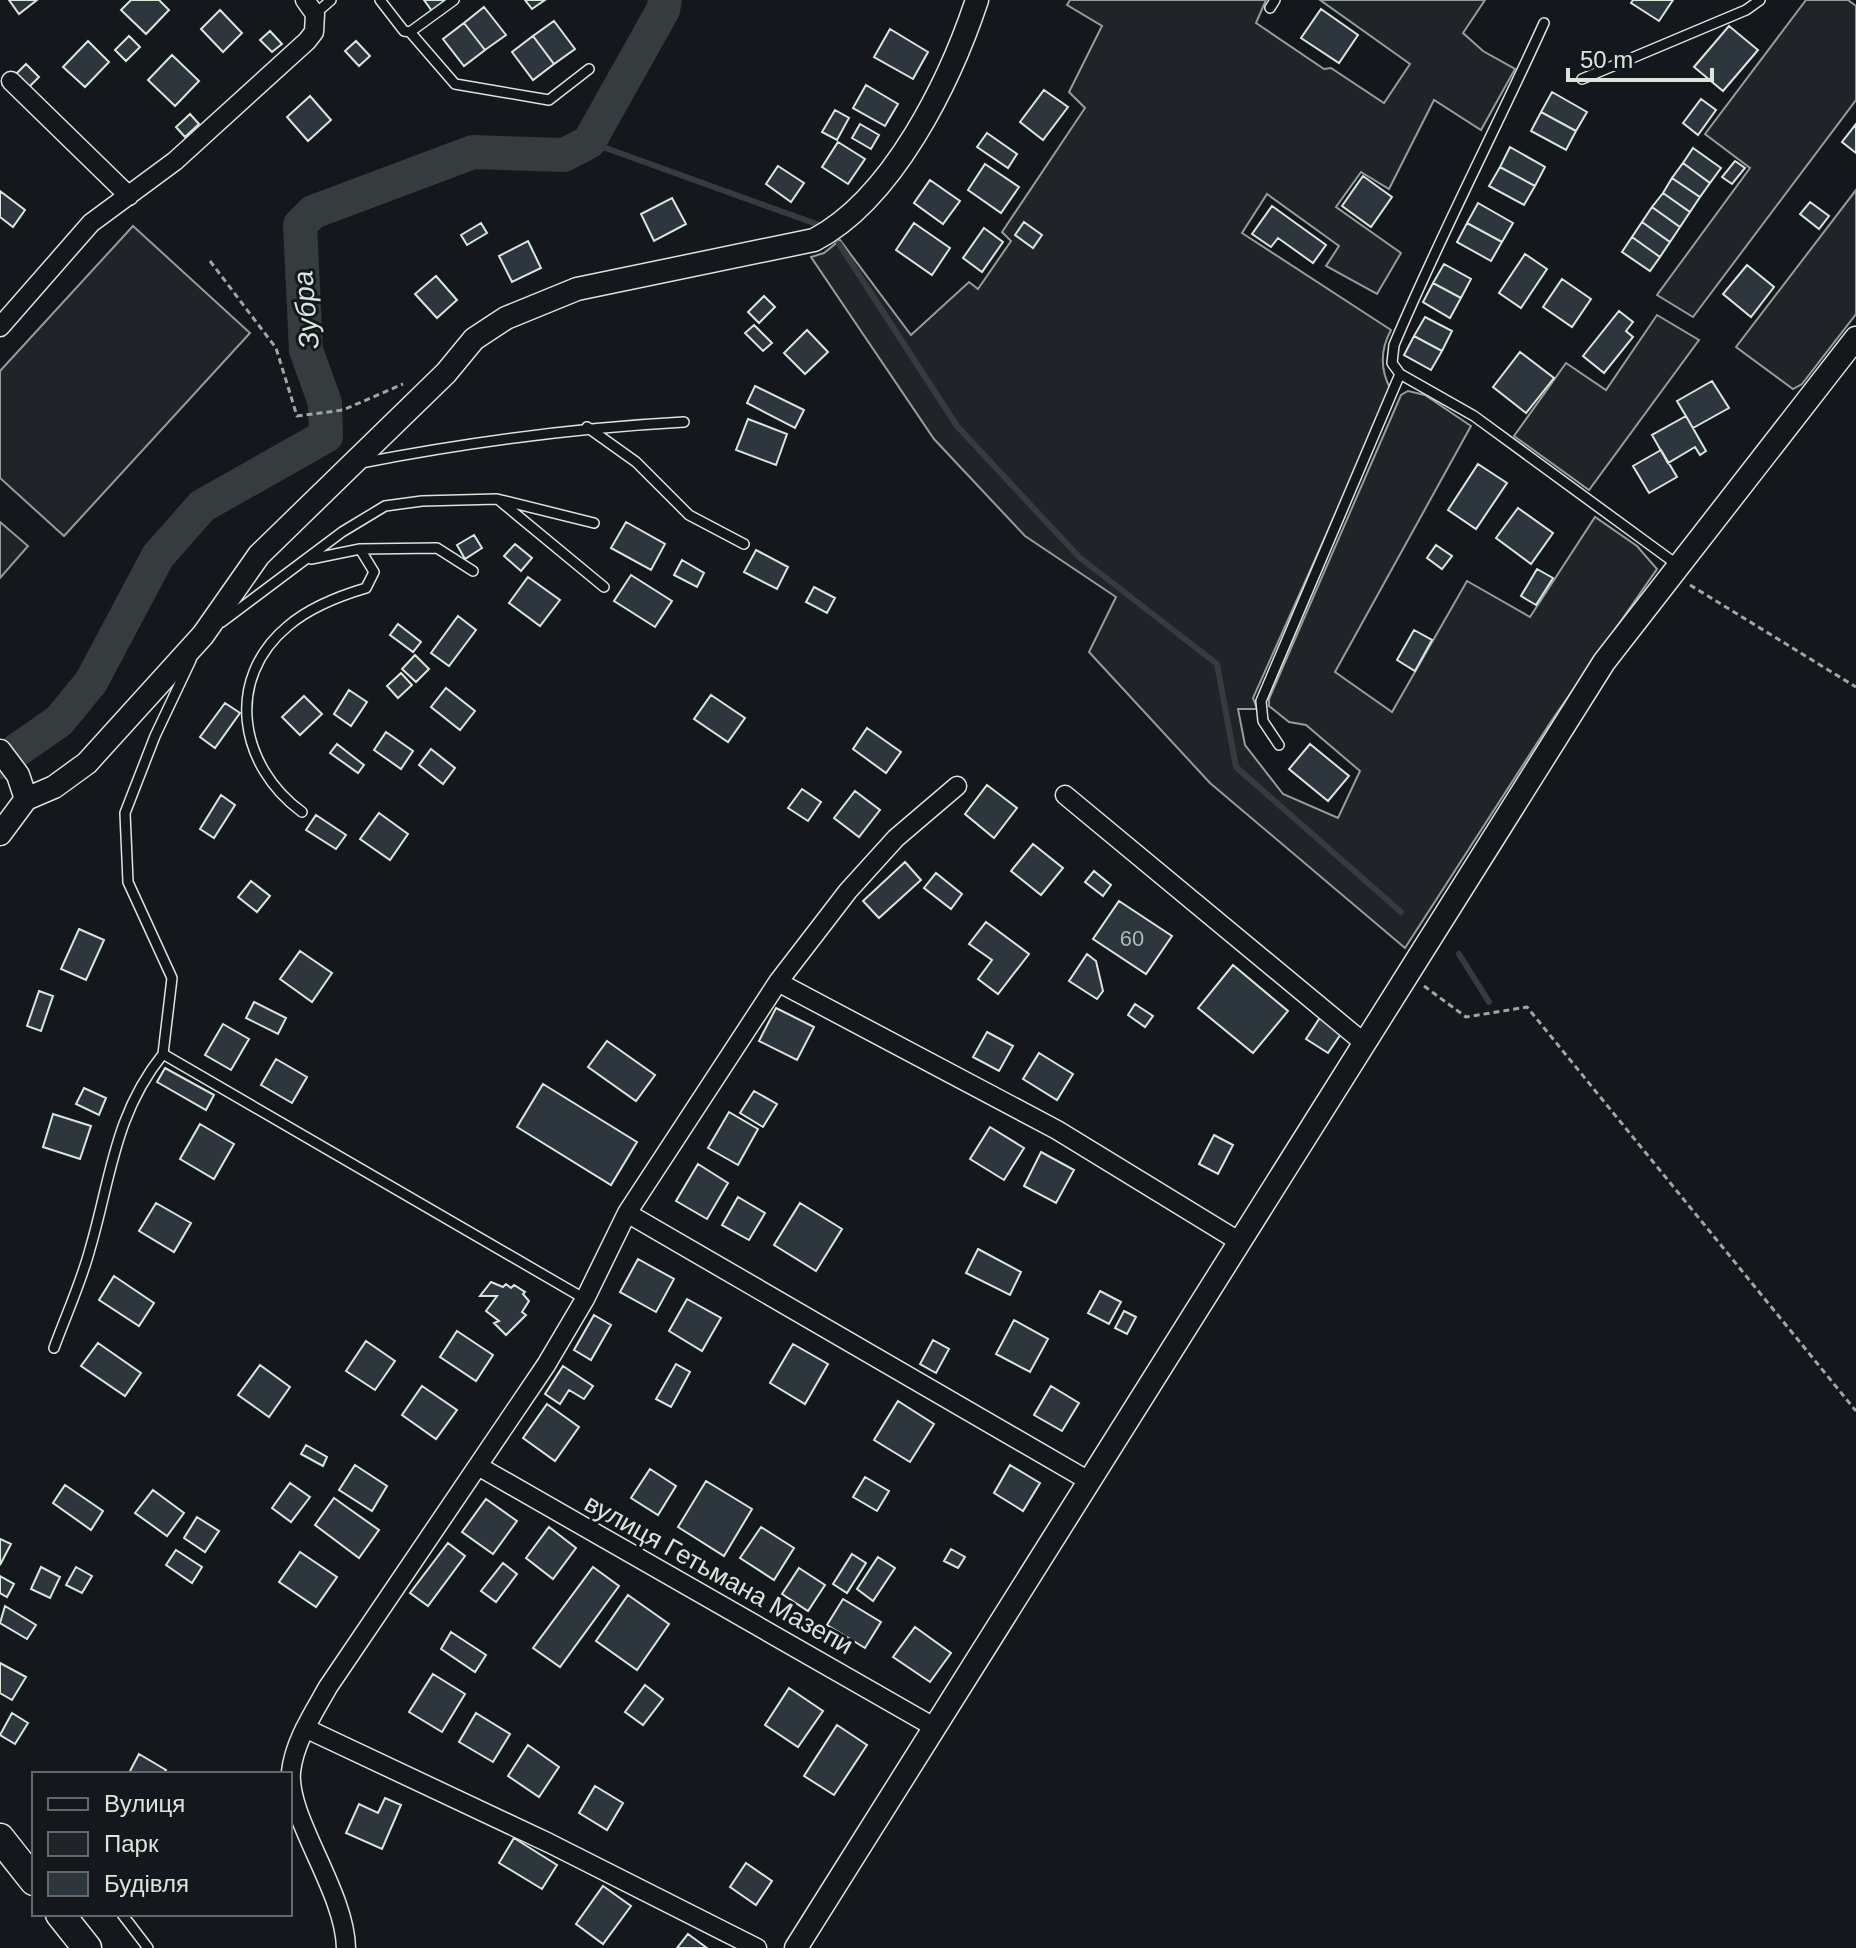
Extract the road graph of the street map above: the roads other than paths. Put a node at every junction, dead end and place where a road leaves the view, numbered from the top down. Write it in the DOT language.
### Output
graph roads {
  1 [pos="331,0"];
  2 [pos="380,0"];
  3 [pos="454,0"];
  4 [pos="977,0"];
  5 [pos="1760,0"];
  6 [pos="310,7"];
  7 [pos="1544,23"];
  8 [pos="410,32"];
  9 [pos="589,69"];
  10 [pos="1582,79"];
  11 [pos="11,81"];
  12 [pos="129,196"];
  13 [pos="0,327"];
  14 [pos="1856,338"];
  15 [pos="1400,374"];
  16 [pos="684,422"];
  17 [pos="587,427"];
  18 [pos="350,466"];
  19 [pos="497,499"];
  20 [pos="594,523"];
  21 [pos="744,544"];
  22 [pos="360,549"];
  23 [pos="307,560"];
  24 [pos="1676,570"];
  25 [pos="473,571"];
  26 [pos="604,587"];
  27 [pos="203,635"];
  28 [pos="1279,745"];
  29 [pos="0,751"];
  30 [pos="957,786"];
  31 [pos="1065,795"];
  32 [pos="26,799"];
  33 [pos="302,812"];
  34 [pos="0,834"];
  35 [pos="778,982"];
  36 [pos="1363,1042"];
  37 [pos="163,1054"];
  38 [pos="627,1213"];
  39 [pos="1240,1242"];
  40 [pos="585,1299"];
  41 [pos="54,1348"];
  42 [pos="478,1466"];
  43 [pos="1089,1481"];
  44 [pos="934,1727"];
  45 [pos="305,1728"];
  46 [pos="291,1772"];
  47 [pos="292,1778"];
  48 [pos="0,1838"];
  49 [pos="32,1878"];
  50 [pos="62,1916"];
  51 [pos="124,1916"];
  52 [pos="87,1948"];
  53 [pos="148,1948"];
  54 [pos="346,1948"];
  55 [pos="757,1948"];
  56 [pos="796,1948"];
  1 -- 6 [label="lane"];
  2 -- 8 [label="lane"];
  3 -- 8 [label="lane"];
  4 -- 18 [label="street"];
  5 -- 10 [label="lane"];
  6 -- 12 [label="street"];
  7 -- 15 [label="lane"];
  8 -- 9 [label="lane"];
  11 -- 12 [label="street"];
  12 -- 13 [label="street"];
  14 -- 24 [label="street"];
  15 -- 24 [label="lane"];
  15 -- 28 [label="lane"];
  16 -- 17 [label="lane"];
  17 -- 18 [label="lane"];
  17 -- 21 [label="lane"];
  18 -- 27 [label="street"];
  19 -- 20 [label="lane"];
  19 -- 23 [label="lane"];
  19 -- 26 [label="lane"];
  22 -- 23 [label="lane"];
  22 -- 25 [label="lane"];
  22 -- 33 [label="lane"];
  23 -- 27 [label="lane"];
  24 -- 36 [label="street"];
  27 -- 32 [label="street"];
  27 -- 37 [label="lane"];
  29 -- 32 [label="street"];
  30 -- 35 [label="street"];
  31 -- 36 [label="street"];
  32 -- 34 [label="street"];
  35 -- 38 [label="street"];
  35 -- 39 [label="street"];
  36 -- 39 [label="street"];
  37 -- 40 [label="lane"];
  37 -- 41 [label="lane"];
  38 -- 40 [label="street"];
  38 -- 43 [label="street"];
  39 -- 43 [label="street"];
  40 -- 42 [label="street"];
  42 -- 44 [label="street, вулиця Гетьмана Мазепи"];
  42 -- 45 [label="street"];
  43 -- 44 [label="street"];
  44 -- 56 [label="street"];
  45 -- 46 [label="street"];
  45 -- 55 [label="street"];
  47 -- 54 [label="street"];
  48 -- 49 [label="highway"];
  50 -- 52 [label="highway"];
  51 -- 53 [label="lane"];
}
